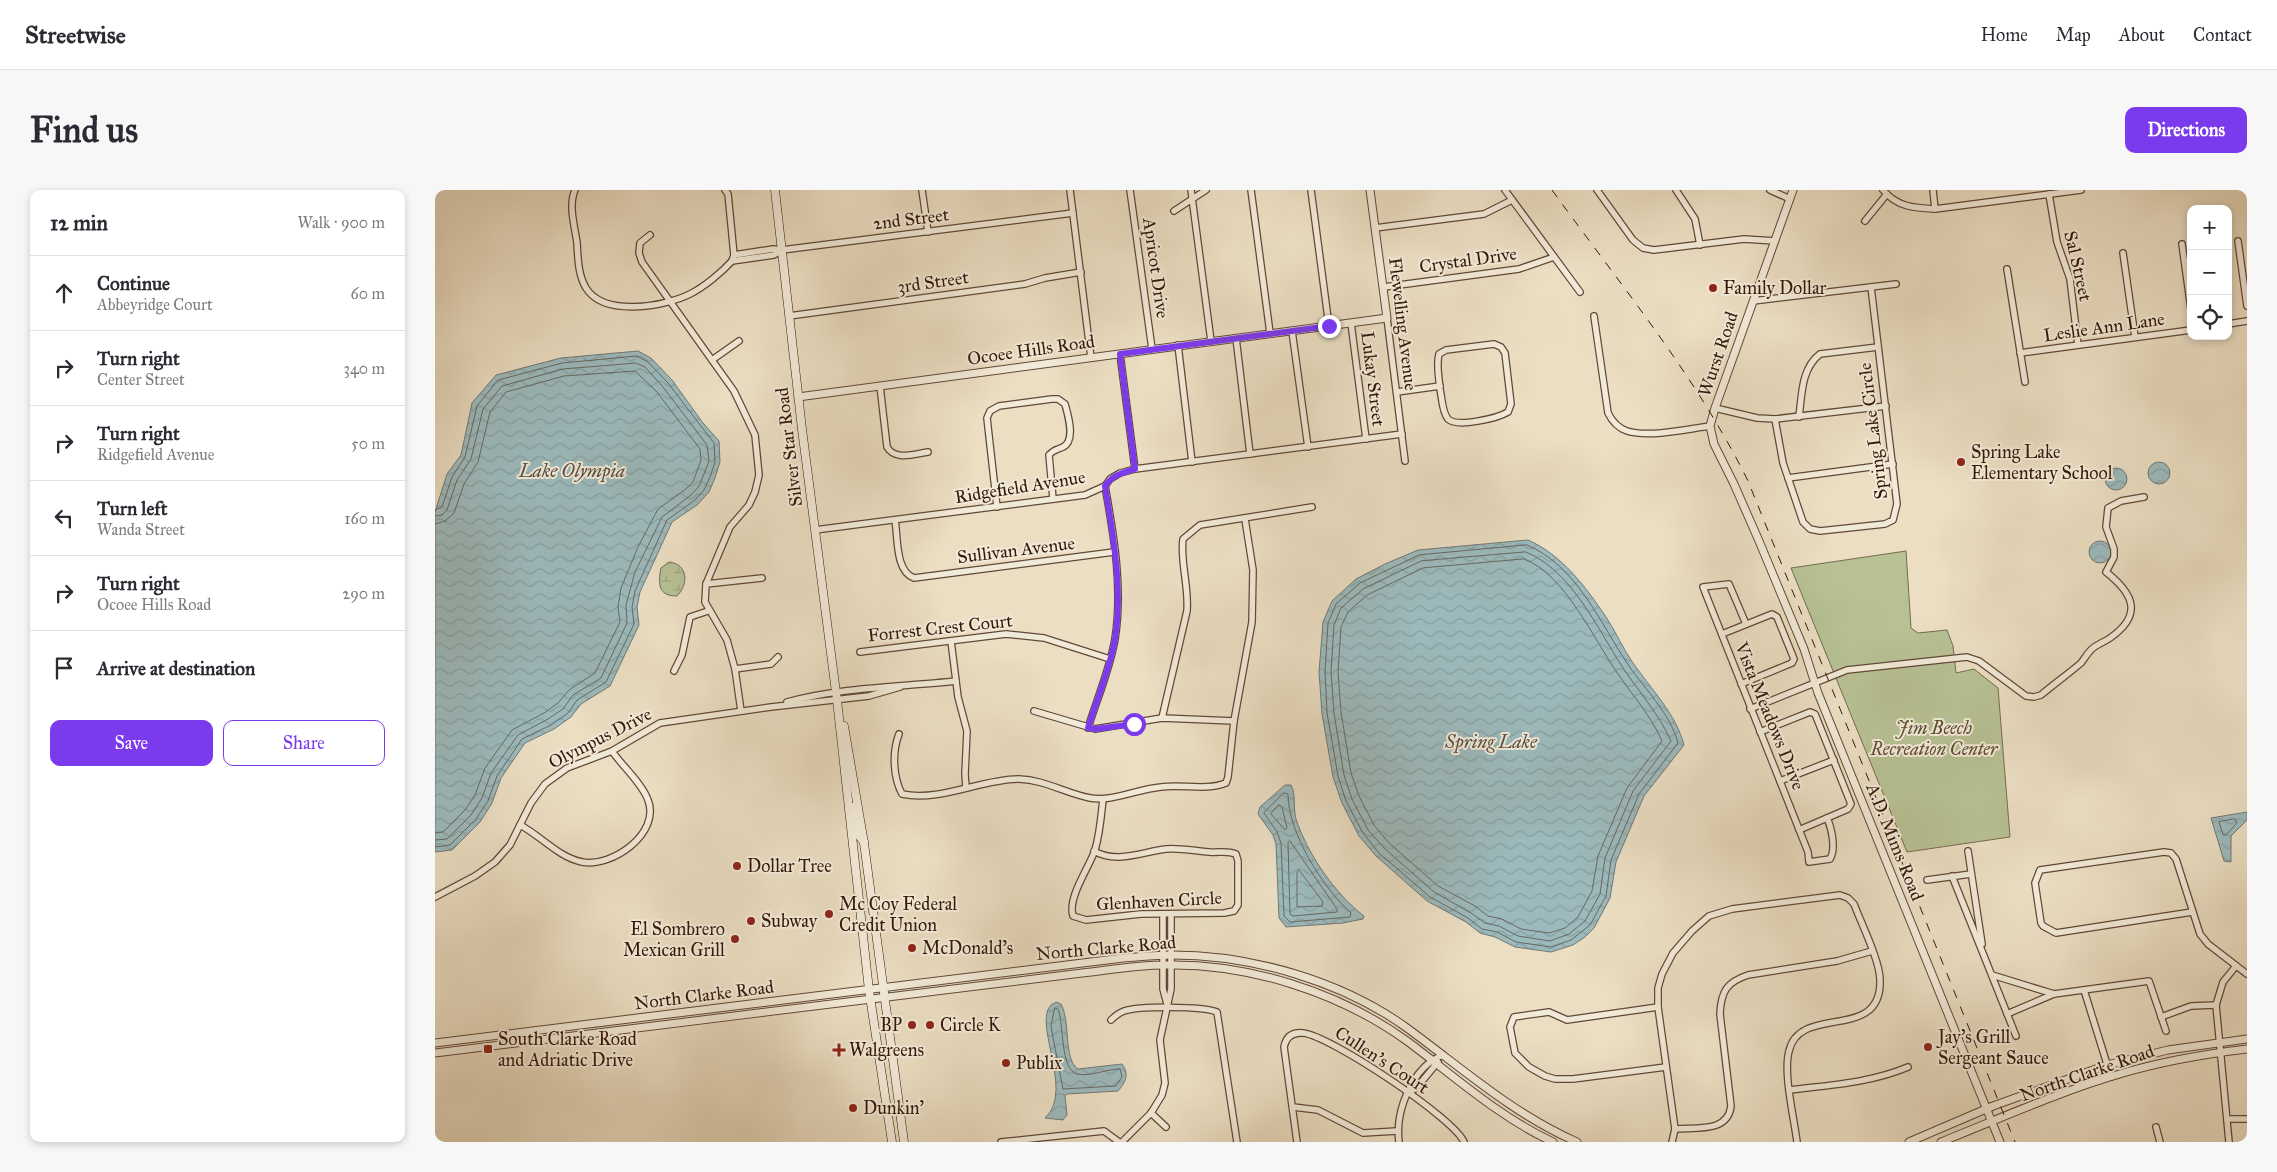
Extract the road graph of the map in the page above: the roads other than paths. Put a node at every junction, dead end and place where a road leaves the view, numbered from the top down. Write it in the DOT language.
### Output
graph roads {
  1 [pos="575,190"];
  2 [pos="725,190"];
  3 [pos="775,190"];
  4 [pos="922,190"];
  5 [pos="1070,190"];
  6 [pos="1130,190"];
  7 [pos="1191,190"];
  8 [pos="1206,190"];
  9 [pos="1251,190"];
  10 [pos="1311,190"];
  11 [pos="1370,190"];
  12 [pos="1505,190"];
  13 [pos="1597,190"];
  14 [pos="1676,190"];
  15 [pos="1770,190"];
  16 [pos="1793,190"];
  17 [pos="1933,190"];
  18 [pos="2081,190"];
  19 [pos="1885,192"];
  20 [pos="2049,194"];
  21 [pos="1192,198"];
  22 [pos="1790,199"];
  23 [pos="1512,200"];
  24 [pos="1935,209"];
  25 [pos="1174,211"];
  26 [pos="1073,213"];
  27 [pos="1865,221"];
  28 [pos="1375,228"];
  29 [pos="928,232"];
  30 [pos="650,235"];
  31 [pos="1775,241"];
  32 [pos="2238,241"];
  33 [pos="2182,244"];
  34 [pos="1700,245"];
  35 [pos="782,250"];
  36 [pos="2123,253"];
  37 [pos="1554,257"];
  38 [pos="733,258"];
  39 [pos="2007,269"];
  40 [pos="1081,272"];
  41 [pos="1896,284"];
  42 [pos="1384,287"];
  43 [pos="1871,287"];
  44 [pos="1580,292"];
  45 [pos="2189,295"];
  46 [pos="1753,301"];
  47 [pos="669,302"];
  48 [pos="2247,306"];
  49 [pos="789,316"];
  50 [pos="1594,316"];
  51 [pos="1387,318"];
  52 [pos="2247,321"];
  53 [pos="1351,323"];
  54 [pos="2232,323"];
  55 [pos="1329,326"];
  56 [pos="1292,331"];
  57 [pos="2187,331"];
  58 [pos="1270,333"];
  59 [pos="1236,338"];
  60 [pos="2135,338"];
  61 [pos="739,341"];
  62 [pos="1211,341"];
  63 [pos="1178,345"];
  64 [pos="2077,345"];
  65 [pos="1879,347"];
  66 [pos="1152,349"];
  67 [pos="2020,353"];
  68 [pos="1120,354"];
  69 [pos="1091,358"];
  70 [pos="712,360"];
  71 [pos="2025,382"];
  72 [pos="879,386"];
  73 [pos="1440,386"];
  74 [pos="1397,392"];
  75 [pos="798,396"];
  76 [pos="1885,406"];
  77 [pos="1714,412"];
  78 [pos="1799,417"];
  79 [pos="1775,419"];
  80 [pos="1710,426"];
  81 [pos="1402,434"];
  82 [pos="1366,439"];
  83 [pos="1308,447"];
  84 [pos="928,452"];
  85 [pos="1250,454"];
  86 [pos="1405,461"];
  87 [pos="1192,462"];
  88 [pos="1893,464"];
  89 [pos="1135,469"];
  90 [pos="1788,478"];
  91 [pos="1105,486"];
  92 [pos="2144,497"];
  93 [pos="1053,499"];
  94 [pos="997,507"];
  95 [pos="1312,507"];
  96 [pos="1245,519"];
  97 [pos="895,520"];
  98 [pos="815,530"];
  99 [pos="1114,552"];
  100 [pos="762,578"];
  101 [pos="705,584"];
  102 [pos="708,610"];
  103 [pos="1746,624"];
  104 [pos="1721,634"];
  105 [pos="951,641"];
  106 [pos="860,652"];
  107 [pos="778,657"];
  108 [pos="1110,658"];
  109 [pos="735,669"];
  110 [pos="674,671"];
  111 [pos="955,681"];
  112 [pos="1815,682"];
  113 [pos="1741,684"];
  114 [pos="837,696"];
  115 [pos="1751,708"];
  116 [pos="741,711"];
  117 [pos="1034,712"];
  118 [pos="1162,718"];
  119 [pos="1234,722"];
  120 [pos="1088,728"];
  121 [pos="1760,732"];
  122 [pos="899,734"];
  123 [pos="612,751"];
  124 [pos="1834,760"];
  125 [pos="845,776"];
  126 [pos="1780,781"];
  127 [pos="966,788"];
  128 [pos="1103,799"];
  129 [pos="1827,818"];
  130 [pos="520,825"];
  131 [pos="1799,830"];
  132 [pos="864,842"];
  133 [pos="852,845"];
  134 [pos="1094,851"];
  135 [pos="1968,851"];
  136 [pos="1971,874"];
  137 [pos="1952,876"];
  138 [pos="1927,880"];
  139 [pos="435,896"];
  140 [pos="872,905"];
  141 [pos="2192,912"];
  142 [pos="1163,914"];
  143 [pos="1171,914"];
  144 [pos="1871,951"];
  145 [pos="1983,953"];
  146 [pos="1167,955"];
  147 [pos="1167,965"];
  148 [pos="2236,966"];
  149 [pos="2247,974"];
  150 [pos="1992,975"];
  151 [pos="883,988"];
  152 [pos="1163,989"];
  153 [pos="1171,989"];
  154 [pos="869,990"];
  155 [pos="2084,990"];
  156 [pos="2054,994"];
  157 [pos="884,998"];
  158 [pos="870,1000"];
  159 [pos="750,1004"];
  160 [pos="2216,1005"];
  161 [pos="1658,1007"];
  162 [pos="1168,1008"];
  163 [pos="751,1014"];
  164 [pos="2007,1014"];
  165 [pos="2161,1017"];
  166 [pos="1111,1020"];
  167 [pos="2166,1031"];
  168 [pos="503,1034"];
  169 [pos="2016,1036"];
  170 [pos="2247,1039"];
  171 [pos="2219,1042"];
  172 [pos="435,1043"];
  173 [pos="502,1045"];
  174 [pos="2247,1049"];
  175 [pos="2220,1052"];
  176 [pos="435,1053"];
  177 [pos="1443,1055"];
  178 [pos="1434,1062"];
  179 [pos="2107,1065"];
  180 [pos="1666,1067"];
  181 [pos="1908,1067"];
  182 [pos="2111,1077"];
  183 [pos="1790,1090"];
  184 [pos="1409,1093"];
  185 [pos="1293,1107"];
  186 [pos="1987,1108"];
  187 [pos="1151,1113"];
  188 [pos="2247,1118"];
  189 [pos="2229,1119"];
  190 [pos="1992,1122"];
  191 [pos="1166,1127"];
  192 [pos="2156,1128"];
  193 [pos="1675,1129"];
  194 [pos="1397,1131"];
  195 [pos="892,1142"];
  196 [pos="904,1142"];
  197 [pos="1001,1142"];
  198 [pos="1121,1142"];
  199 [pos="1237,1142"];
  200 [pos="1297,1142"];
  201 [pos="1399,1142"];
  202 [pos="1464,1142"];
  203 [pos="1553,1142"];
  204 [pos="1577,1142"];
  205 [pos="1672,1142"];
  206 [pos="1797,1142"];
  207 [pos="1909,1142"];
  208 [pos="1941,1142"];
  209 [pos="2000,1142"];
  210 [pos="2160,1142"];
  211 [pos="2229,1142"];
  1 -- 47 [label="street"];
  2 -- 38 [label="street"];
  3 -- 35 [label="main road, Silver Star Road"];
  4 -- 29 [label="street"];
  5 -- 26 [label="street"];
  6 -- 66 [label="street, Apricot Drive"];
  7 -- 21 [label="street"];
  8 -- 21 [label="street"];
  9 -- 58 [label="street"];
  10 -- 55 [label="street"];
  11 -- 28 [label="street, Flewelling Avenue"];
  12 -- 23 [label="street"];
  13 -- 34 [label="street"];
  14 -- 34 [label="street"];
  15 -- 22 [label="street"];
  16 -- 22 [label="street, Wurst Road"];
  17 -- 24 [label="street"];
  18 -- 20 [label="street"];
  19 -- 24 [label="street"];
  19 -- 27 [label="street"];
  20 -- 24 [label="street"];
  20 -- 64 [label="street, Sal Street"];
  21 -- 25 [label="street"];
  21 -- 62 [label="street"];
  22 -- 31 [label="street, Wurst Road"];
  23 -- 28 [label="street"];
  23 -- 37 [label="street"];
  26 -- 29 [label="street, 2nd Street"];
  26 -- 40 [label="street"];
  28 -- 42 [label="street, Flewelling Avenue"];
  29 -- 35 [label="street, 2nd Street"];
  30 -- 47 [label="street"];
  31 -- 34 [label="street"];
  31 -- 46 [label="street, Wurst Road"];
  32 -- 48 [label="street"];
  33 -- 45 [label="street"];
  35 -- 38 [label="street, 2nd Street"];
  35 -- 49 [label="main road, Silver Star Road"];
  36 -- 60 [label="street"];
  37 -- 42 [label="street, Crystal Drive"];
  37 -- 44 [label="street"];
  38 -- 47 [label="street"];
  39 -- 67 [label="street"];
  40 -- 49 [label="street, 3rd Street"];
  40 -- 69 [label="street"];
  41 -- 43 [label="street"];
  42 -- 51 [label="street, Flewelling Avenue"];
  43 -- 46 [label="street"];
  43 -- 65 [label="street, Spring Lake Circle"];
  46 -- 77 [label="street, Wurst Road"];
  47 -- 70 [label="street"];
  49 -- 75 [label="main road, Silver Star Road"];
  50 -- 80 [label="street"];
  51 -- 53 [label="street, Ocoee Hills Road"];
  51 -- 74 [label="street, Flewelling Avenue"];
  52 -- 54 [label="street"];
  53 -- 55 [label="street, Ocoee Hills Road"];
  53 -- 82 [label="street, Lukay Street"];
  55 -- 56 [label="street, Ocoee Hills Road"];
  56 -- 58 [label="street, Ocoee Hills Road"];
  56 -- 83 [label="street"];
  57 -- 60 [label="street, Leslie Ann Lane"];
  58 -- 59 [label="street, Ocoee Hills Road"];
  59 -- 62 [label="street, Ocoee Hills Road"];
  59 -- 85 [label="street"];
  60 -- 64 [label="street, Leslie Ann Lane"];
  61 -- 70 [label="street"];
  62 -- 63 [label="street, Ocoee Hills Road"];
  63 -- 66 [label="street, Ocoee Hills Road"];
  63 -- 87 [label="street"];
  64 -- 67 [label="street, Leslie Ann Lane"];
  65 -- 76 [label="street, Spring Lake Circle"];
  65 -- 78 [label="street"];
  66 -- 68 [label="street, Ocoee Hills Road"];
  67 -- 71 [label="street"];
  68 -- 69 [label="street, Ocoee Hills Road"];
  68 -- 89 [label="street"];
  69 -- 72 [label="street, Ocoee Hills Road"];
  70 -- 101 [label="street"];
  72 -- 75 [label="street, Ocoee Hills Road"];
  72 -- 84 [label="street"];
  73 -- 73 [label="street"];
  73 -- 74 [label="street"];
  74 -- 81 [label="street, Flewelling Avenue"];
  75 -- 98 [label="main road, Silver Star Road"];
  76 -- 78 [label="street"];
  76 -- 88 [label="street, Spring Lake Circle"];
  77 -- 79 [label="street"];
  77 -- 80 [label="street"];
  78 -- 79 [label="street"];
  79 -- 90 [label="street, Spring Lake Circle"];
  80 -- 112 [label="street, A.D. Mims Road"];
  81 -- 82 [label="street, Ridgefield Avenue"];
  81 -- 86 [label="street, Flewelling Avenue"];
  82 -- 83 [label="street, Ridgefield Avenue"];
  83 -- 85 [label="street, Ridgefield Avenue"];
  85 -- 87 [label="street, Ridgefield Avenue"];
  87 -- 89 [label="street, Ridgefield Avenue"];
  88 -- 90 [label="street"];
  88 -- 90 [label="street, Spring Lake Circle"];
  89 -- 91 [label="street, Ridgefield Avenue"];
  91 -- 93 [label="street, Ridgefield Avenue"];
  91 -- 99 [label="street"];
  92 -- 112 [label="street"];
  93 -- 94 [label="street, Ridgefield Avenue"];
  93 -- 94 [label="street"];
  94 -- 97 [label="street, Ridgefield Avenue"];
  95 -- 96 [label="street"];
  96 -- 118 [label="street"];
  96 -- 119 [label="street"];
  97 -- 98 [label="street, Ridgefield Avenue"];
  97 -- 99 [label="street, Sullivan Avenue"];
  98 -- 114 [label="main road, Silver Star Road"];
  99 -- 108 [label="street"];
  100 -- 101 [label="street"];
  101 -- 102 [label="street"];
  102 -- 109 [label="street"];
  102 -- 110 [label="street"];
  103 -- 104 [label="street"];
  103 -- 104 [label="street, Vista Meadows Drive"];
  103 -- 113 [label="street"];
  104 -- 113 [label="street, Vista Meadows Drive"];
  105 -- 106 [label="street, Forrest Crest Court"];
  105 -- 108 [label="street, Forrest Crest Court"];
  105 -- 111 [label="street"];
  107 -- 109 [label="street"];
  108 -- 120 [label="street"];
  109 -- 116 [label="street"];
  111 -- 114 [label="street, Olympus Drive"];
  111 -- 127 [label="street"];
  112 -- 115 [label="street"];
  112 -- 186 [label="street, A.D. Mims Road"];
  113 -- 115 [label="street, Vista Meadows Drive"];
  114 -- 116 [label="street, Olympus Drive"];
  114 -- 125 [label="main road, Silver Star Road"];
  114 -- 132 [label="main road, Silver Star Road"];
  115 -- 121 [label="street, Vista Meadows Drive"];
  116 -- 123 [label="street, Olympus Drive"];
  117 -- 120 [label="street"];
  118 -- 119 [label="street"];
  118 -- 120 [label="street"];
  119 -- 128 [label="street"];
  121 -- 124 [label="street"];
  121 -- 126 [label="street, Vista Meadows Drive"];
  122 -- 127 [label="street"];
  123 -- 130 [label="street, Olympus Drive"];
  123 -- 130 [label="street"];
  124 -- 126 [label="street"];
  124 -- 129 [label="street"];
  125 -- 132 [label="main road"];
  125 -- 133 [label="main road, Silver Star Road"];
  126 -- 131 [label="street, Vista Meadows Drive"];
  127 -- 128 [label="street"];
  128 -- 134 [label="street, Glenhaven Circle"];
  129 -- 131 [label="street"];
  129 -- 131 [label="street, Vista Meadows Drive"];
  130 -- 139 [label="street, Olympus Drive"];
  132 -- 140 [label="main road, Silver Star Road"];
  133 -- 140 [label="main road"];
  133 -- 154 [label="main road, Silver Star Road"];
  134 -- 142 [label="street, Glenhaven Circle"];
  134 -- 143 [label="street, Glenhaven Circle"];
  135 -- 136 [label="street"];
  136 -- 137 [label="street"];
  136 -- 145 [label="street"];
  137 -- 138 [label="street"];
  137 -- 145 [label="street"];
  140 -- 151 [label="main road, Silver Star Road"];
  141 -- 141 [label="street"];
  141 -- 148 [label="street"];
  142 -- 143 [label="street, Glenhaven Circle"];
  142 -- 146 [label="street"];
  143 -- 146 [label="street"];
  144 -- 161 [label="street"];
  144 -- 183 [label="street"];
  144 -- 193 [label="street"];
  145 -- 150 [label="street"];
  146 -- 147 [label="street"];
  146 -- 151 [label="street, North Clarke Road"];
  146 -- 177 [label="street, North Clarke Road"];
  147 -- 152 [label="street"];
  147 -- 153 [label="street"];
  147 -- 157 [label="street, North Clarke Road"];
  147 -- 178 [label="street, North Clarke Road"];
  148 -- 149 [label="street"];
  148 -- 160 [label="street"];
  150 -- 156 [label="street"];
  150 -- 164 [label="street"];
  151 -- 154 [label="street, North Clarke Road"];
  151 -- 157 [label="main road, Silver Star Road"];
  152 -- 153 [label="street"];
  152 -- 162 [label="street"];
  153 -- 162 [label="street"];
  154 -- 158 [label="main road, Silver Star Road"];
  154 -- 159 [label="street, North Clarke Road"];
  155 -- 156 [label="street"];
  155 -- 165 [label="street"];
  155 -- 179 [label="street"];
  156 -- 164 [label="street"];
  157 -- 158 [label="street, North Clarke Road"];
  157 -- 196 [label="main road, Silver Star Road"];
  158 -- 163 [label="street, North Clarke Road"];
  158 -- 195 [label="main road, Silver Star Road"];
  159 -- 163 [label="street"];
  159 -- 168 [label="street, North Clarke Road"];
  160 -- 165 [label="street"];
  160 -- 171 [label="street"];
  161 -- 180 [label="street"];
  161 -- 180 [label="street"];
  162 -- 166 [label="street"];
  162 -- 187 [label="street"];
  162 -- 199 [label="street"];
  163 -- 173 [label="street, North Clarke Road"];
  164 -- 169 [label="street"];
  165 -- 167 [label="street"];
  168 -- 172 [label="street, North Clarke Road"];
  168 -- 173 [label="street"];
  170 -- 171 [label="street, North Clarke Road"];
  171 -- 175 [label="street"];
  171 -- 179 [label="street, North Clarke Road"];
  173 -- 176 [label="street, North Clarke Road"];
  174 -- 175 [label="street, North Clarke Road"];
  175 -- 182 [label="street, North Clarke Road"];
  175 -- 189 [label="street"];
  177 -- 178 [label="street"];
  177 -- 204 [label="street, North Clarke Road"];
  178 -- 184 [label="street"];
  178 -- 203 [label="street, North Clarke Road"];
  179 -- 182 [label="street"];
  179 -- 186 [label="street, North Clarke Road"];
  180 -- 193 [label="street"];
  181 -- 183 [label="street"];
  182 -- 190 [label="street, North Clarke Road"];
  183 -- 206 [label="street"];
  184 -- 185 [label="street, Cullen's Court"];
  184 -- 194 [label="street"];
  184 -- 202 [label="street, Cullen's Court"];
  185 -- 194 [label="street"];
  185 -- 200 [label="street, Cullen's Court"];
  186 -- 190 [label="street, A.D. Mims Road"];
  186 -- 207 [label="street, North Clarke Road"];
  187 -- 191 [label="street"];
  187 -- 198 [label="street"];
  188 -- 189 [label="street"];
  189 -- 211 [label="street"];
  190 -- 208 [label="street, North Clarke Road"];
  190 -- 209 [label="street, A.D. Mims Road"];
  192 -- 210 [label="street"];
  193 -- 205 [label="street"];
  194 -- 201 [label="street"];
  197 -- 198 [label="street"];
}
